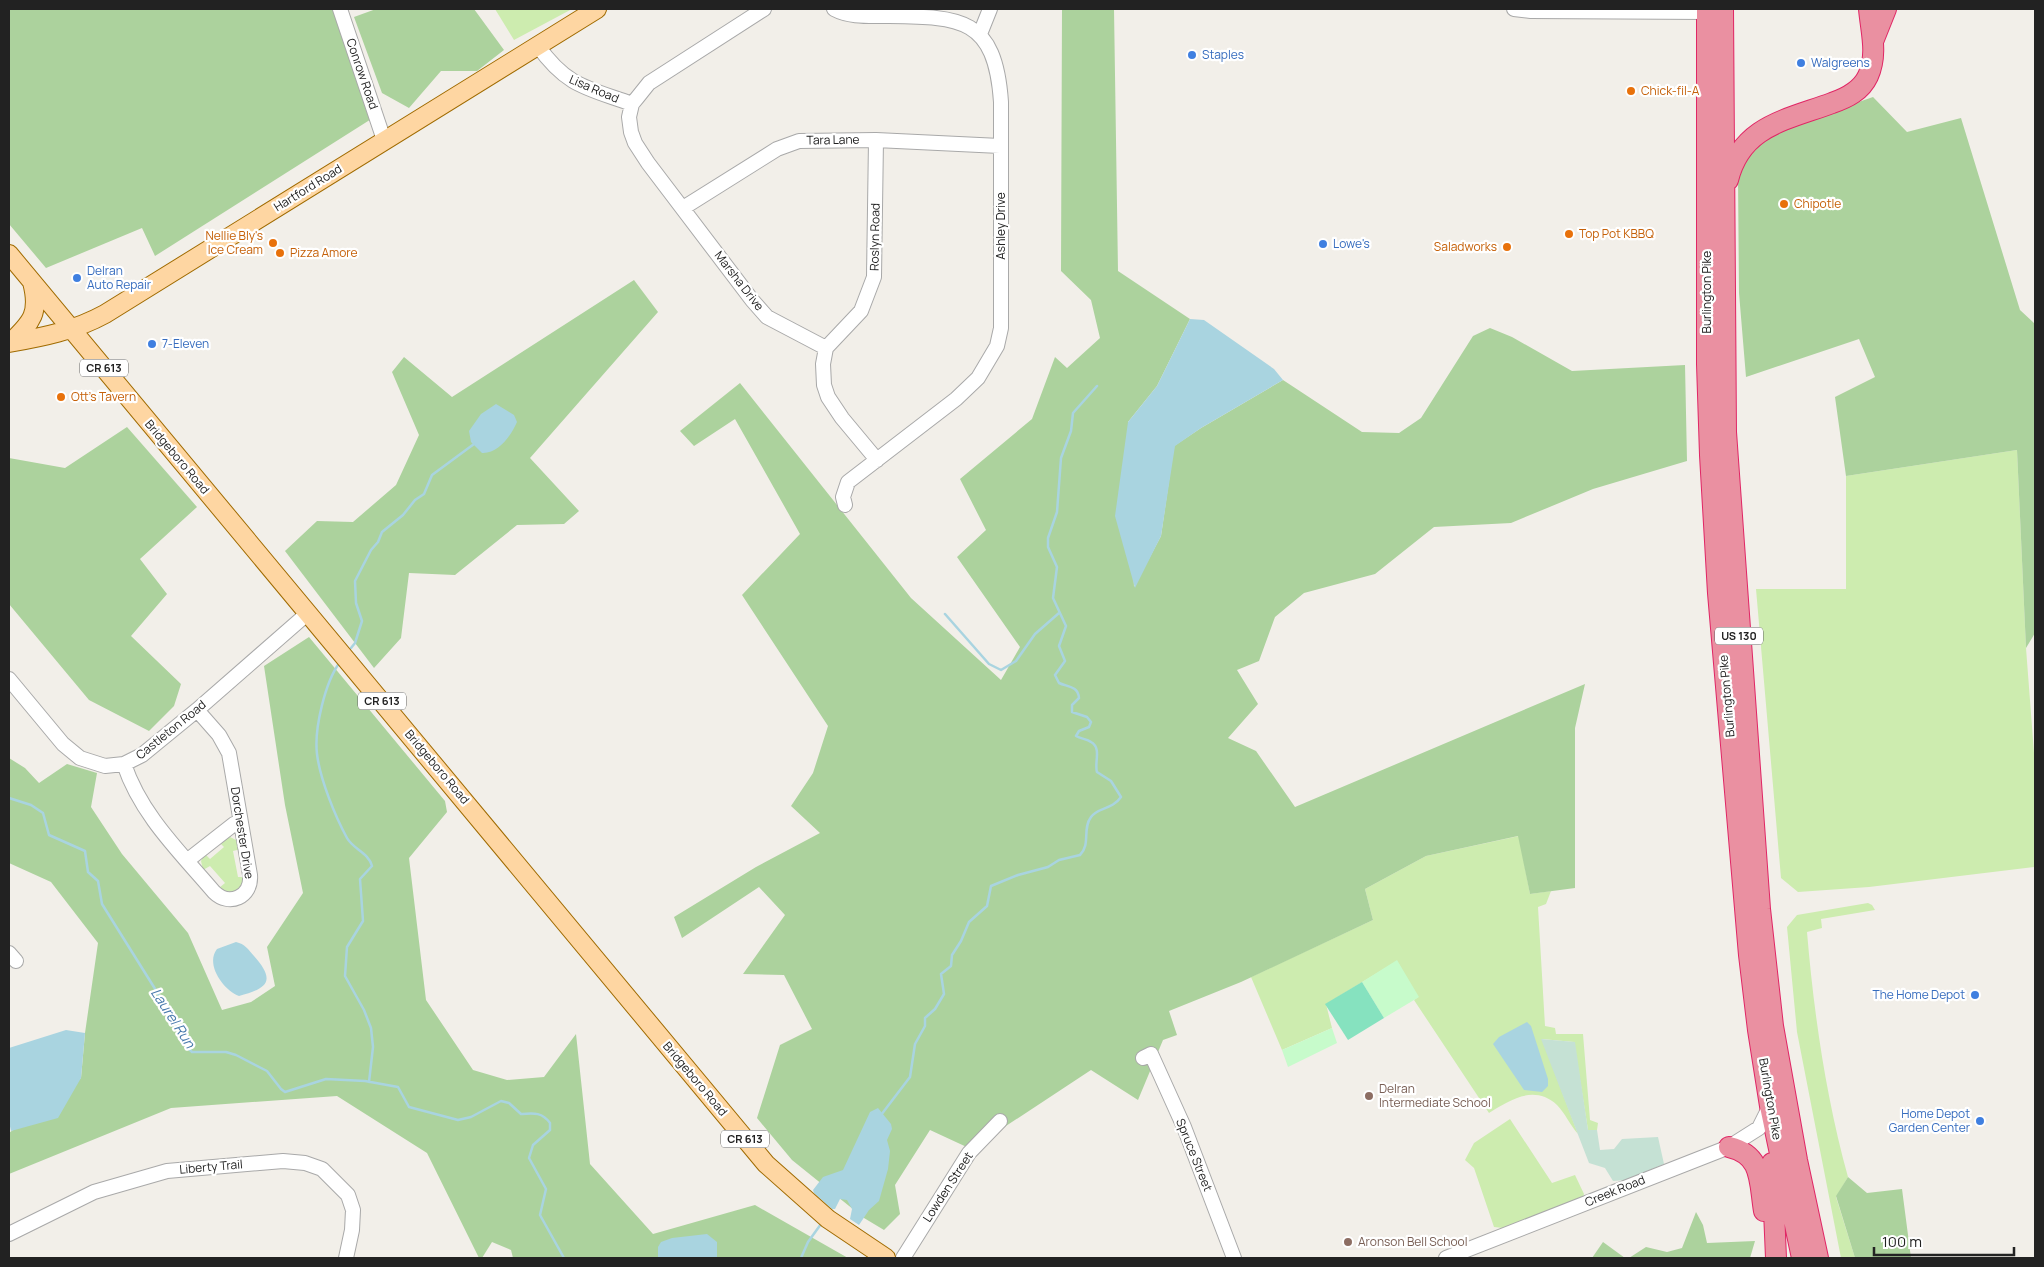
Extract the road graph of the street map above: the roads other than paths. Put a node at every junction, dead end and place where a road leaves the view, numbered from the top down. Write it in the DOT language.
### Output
graph roads {
  1 [pos="340,9"];
  2 [pos="597,9"];
  3 [pos="764,9"];
  4 [pos="834,9"];
  5 [pos="990,9"];
  6 [pos="1514,9"];
  7 [pos="1713,9"];
  8 [pos="1869,9"];
  9 [pos="1886,9"];
  10 [pos="980,34"];
  11 [pos="1874,39"];
  12 [pos="538,46"];
  13 [pos="632,104"];
  14 [pos="384,140"];
  15 [pos="876,140"];
  16 [pos="1000,146"];
  17 [pos="1723,201"];
  18 [pos="683,208"];
  19 [pos="9,254"];
  20 [pos="32,282"];
  21 [pos="73,329"];
  22 [pos="10,343"];
  23 [pos="826,348"];
  24 [pos="877,460"];
  25 [pos="845,505"];
  26 [pos="308,612"];
  27 [pos="9,679"];
  28 [pos="197,710"];
  29 [pos="124,764"];
  30 [pos="240,822"];
  31 [pos="188,860"];
  32 [pos="1147,1056"];
  33 [pos="1770,1106"];
  34 [pos="1000,1121"];
  35 [pos="1729,1147"];
  36 [pos="1797,1160"];
  37 [pos="9,1234"];
  38 [pos="346,1258"];
  39 [pos="886,1258"];
  40 [pos="903,1258"];
  41 [pos="1234,1258"];
  42 [pos="1446,1258"];
  43 [pos="1775,1258"];
  44 [pos="1802,1258"];
  45 [pos="1818,1258"];
  46 [pos="1832,1258"];
  1 -- 14 [label="street, Conrow Road"];
  2 -- 12 [label="main road, Hartford Road"];
  3 -- 13 [label="street"];
  4 -- 10 [label="street"];
  5 -- 10 [label="street"];
  6 -- 7 [label="street"];
  7 -- 17 [label="highway, Burlington Pike / US 130"];
  7 -- 33 [label="highway, Burlington Pike / US 130"];
  8 -- 11 [label="highway"];
  9 -- 11 [label="highway"];
  10 -- 16 [label="street, Ashley Drive"];
  11 -- 17 [label="highway"];
  12 -- 13 [label="street, Lisa Road"];
  12 -- 14 [label="main road, Hartford Road"];
  13 -- 18 [label="street, Marsha Drive"];
  14 -- 21 [label="main road, Hartford Road"];
  15 -- 16 [label="street, Tara Lane"];
  15 -- 18 [label="street, Tara Lane"];
  15 -- 23 [label="street, Roslyn Road"];
  16 -- 24 [label="street, Ashley Drive"];
  17 -- 36 [label="highway, Burlington Pike / US 130"];
  18 -- 23 [label="street, Marsha Drive"];
  19 -- 20 [label="main road, Bridgeboro Road / CR 613"];
  20 -- 21 [label="main road, Bridgeboro Road / CR 613"];
  20 -- 22 [label="main road"];
  21 -- 22 [label="main road, Hartford Road"];
  21 -- 26 [label="main road, Bridgeboro Road / CR 613"];
  23 -- 24 [label="street"];
  24 -- 25 [label="street, Ashley Drive"];
  26 -- 28 [label="street, Castleton Road"];
  26 -- 39 [label="main road, Bridgeboro Road / CR 613"];
  27 -- 29 [label="street, Castleton Road"];
  28 -- 29 [label="street, Castleton Road"];
  28 -- 30 [label="street, Dorchester Drive"];
  29 -- 31 [label="street, Dorchester Drive"];
  30 -- 31 [label="street"];
  30 -- 31 [label="street, Dorchester Drive"];
  32 -- 41 [label="street, Spruce Street"];
  33 -- 35 [label="street, Creek Road"];
  33 -- 43 [label="highway"];
  33 -- 44 [label="highway, Burlington Pike / US 130"];
  34 -- 40 [label="street, Lowden Street"];
  35 -- 42 [label="street, Creek Road"];
  35 -- 43 [label="highway"];
  36 -- 45 [label="highway, Burlington Pike / US 130"];
  36 -- 46 [label="highway"];
  37 -- 38 [label="street, Liberty Trail"];
}
